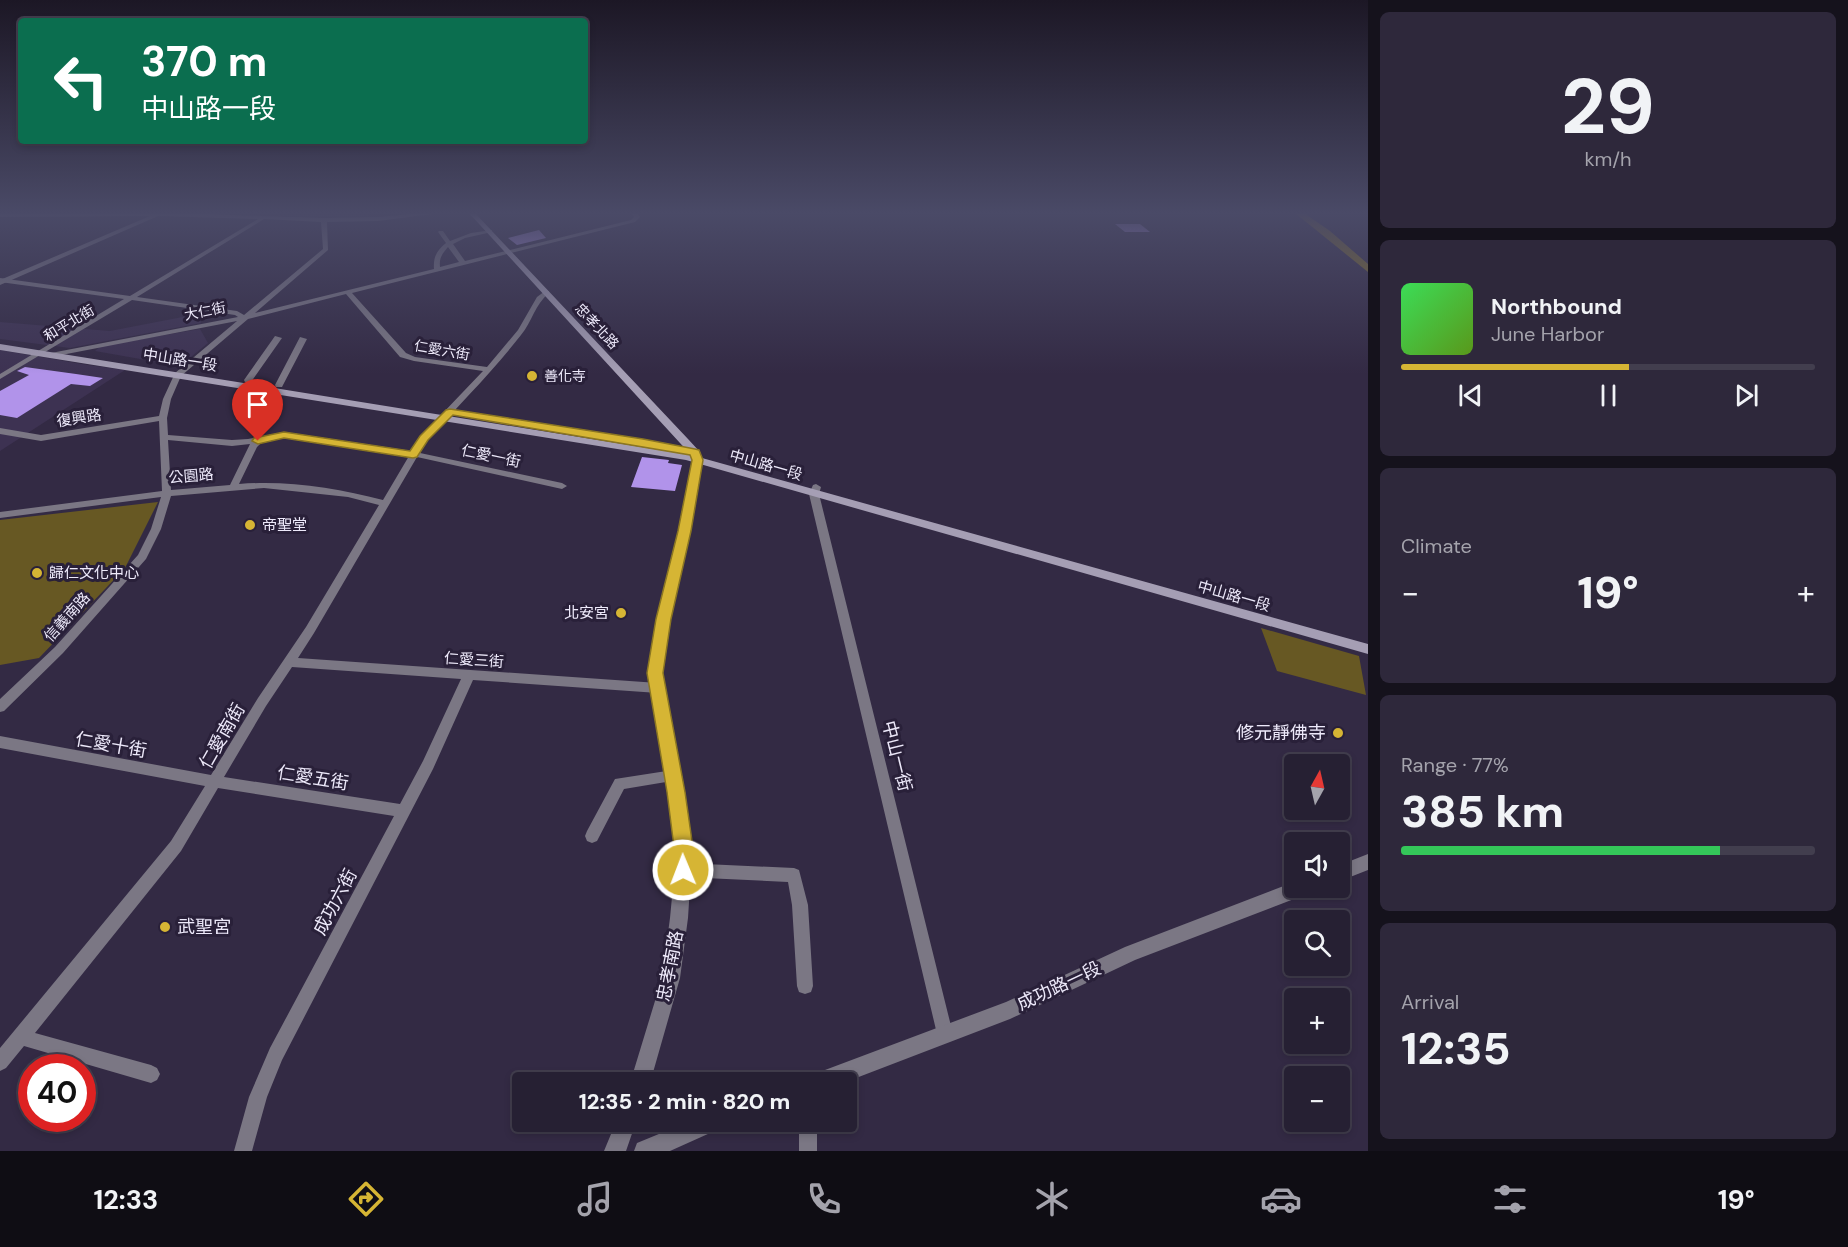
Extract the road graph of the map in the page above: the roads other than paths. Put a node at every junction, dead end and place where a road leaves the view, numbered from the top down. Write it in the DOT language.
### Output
graph roads {
  1 [pos="35,267"];
  2 [pos="183,267"];
  3 [pos="305,267"];
  4 [pos="447,267"];
  5 [pos="523,267"];
  6 [pos="437,269"];
  7 [pos="1,281"];
  8 [pos="348,292"];
  9 [pos="546,292"];
  10 [pos="133,298"];
  11 [pos="243,318"];
  12 [pos="278,338"];
  13 [pos="303,339"];
  14 [pos="0,342"];
  15 [pos="0,347"];
  16 [pos="65,352"];
  17 [pos="47,353"];
  18 [pos="488,369"];
  19 [pos="180,372"];
  20 [pos="0,376"];
  21 [pos="248,380"];
  22 [pos="279,385"];
  23 [pos="448,414"];
  24 [pos="163,418"];
  25 [pos="0,431"];
  26 [pos="165,437"];
  27 [pos="258,441"];
  28 [pos="413,454"];
  29 [pos="696,456"];
  30 [pos="562,486"];
  31 [pos="233,488"];
  32 [pos="815,490"];
  33 [pos="167,493"];
  34 [pos="384,503"];
  35 [pos="0,514"];
  36 [pos="1368,641"];
  37 [pos="1368,649"];
  38 [pos="288,662"];
  39 [pos="469,675"];
  40 [pos="658,688"];
  41 [pos="0,707"];
  42 [pos="0,742"];
  43 [pos="673,776"];
  44 [pos="216,782"];
  45 [pos="404,810"];
  46 [pos="592,836"];
  47 [pos="1368,862"];
  48 [pos="1350,869"];
  49 [pos="683,870"];
  50 [pos="1284,894"];
  51 [pos="805,986"];
  52 [pos="945,1034"];
  53 [pos="20,1037"];
  54 [pos="0,1061"];
  55 [pos="643,1072"];
  56 [pos="846,1072"];
  57 [pos="151,1074"];
  58 [pos="622,1132"];
  59 [pos="689,1132"];
  60 [pos="808,1132"];
  61 [pos="243,1151"];
  62 [pos="615,1151"];
  63 [pos="645,1151"];
  64 [pos="808,1151"];
  1 -- 7 [label="street"];
  2 -- 10 [label="street, 和平北街"];
  3 -- 11 [label="street"];
  4 -- 6 [label="street, 大仁街"];
  5 -- 9 [label="main road, 忠孝北路"];
  6 -- 8 [label="street, 大仁街"];
  7 -- 10 [label="street"];
  8 -- 11 [label="street, 大仁街"];
  8 -- 18 [label="street, 仁愛六街"];
  9 -- 18 [label="street, 仁愛南街"];
  9 -- 29 [label="main road, 忠孝北路"];
  10 -- 11 [label="street"];
  10 -- 17 [label="street, 和平北街"];
  11 -- 16 [label="street, 大仁街"];
  11 -- 19 [label="street"];
  12 -- 21 [label="street"];
  13 -- 22 [label="street"];
  14 -- 17 [label="main road, 中山路一段"];
  15 -- 17 [label="main road, 中山路一段"];
  16 -- 17 [label="main road, 中山路一段"];
  16 -- 19 [label="main road, 中山路一段"];
  17 -- 19 [label="main road, 中山路一段"];
  17 -- 20 [label="street, 和平北街"];
  18 -- 23 [label="street, 仁愛南街"];
  19 -- 21 [label="main road, 中山路一段"];
  19 -- 23 [label="main road, 中山路一段"];
  19 -- 24 [label="street, 信義南路"];
  21 -- 22 [label="main road, 中山路一段"];
  22 -- 23 [label="main road, 中山路一段"];
  23 -- 28 [label="street, 仁愛南街"];
  23 -- 29 [label="main road, 中山路一段"];
  24 -- 25 [label="street, 復興路"];
  24 -- 26 [label="street, 信義南路"];
  26 -- 27 [label="street, 仁愛一街"];
  26 -- 33 [label="street, 信義南路"];
  27 -- 28 [label="street, 仁愛一街"];
  27 -- 31 [label="street"];
  28 -- 30 [label="street, 仁愛一街"];
  28 -- 34 [label="street, 仁愛南街"];
  29 -- 32 [label="main road, 中山路一段"];
  29 -- 40 [label="street, 忠孝南路"];
  31 -- 33 [label="street, 公園路"];
  31 -- 34 [label="street, 公園路"];
  32 -- 36 [label="main road, 中山路一段"];
  32 -- 37 [label="main road, 中山路一段"];
  32 -- 52 [label="street, 中山一街"];
  33 -- 35 [label="street, 公園路"];
  33 -- 41 [label="street, 信義南路"];
  34 -- 38 [label="street, 仁愛南街"];
  38 -- 39 [label="street, 仁愛三街"];
  38 -- 44 [label="street, 仁愛南街"];
  39 -- 40 [label="street, 仁愛三街"];
  39 -- 45 [label="street, 成功六街"];
  40 -- 43 [label="street, 忠孝南路"];
  42 -- 44 [label="street, 仁愛十街"];
  43 -- 46 [label="street"];
  43 -- 49 [label="street, 忠孝南路"];
  44 -- 45 [label="street, 仁愛五街"];
  44 -- 53 [label="street, 仁愛南街"];
  45 -- 61 [label="street, 成功六街"];
  47 -- 48 [label="street"];
  49 -- 51 [label="street"];
  49 -- 55 [label="street, 忠孝南路"];
  50 -- 52 [label="street, 成功路一段"];
  52 -- 56 [label="street, 成功路一段"];
  53 -- 54 [label="street, 仁愛南街"];
  53 -- 57 [label="street"];
  58 -- 62 [label="street"];
  59 -- 63 [label="street"];
  60 -- 64 [label="street"];
}
